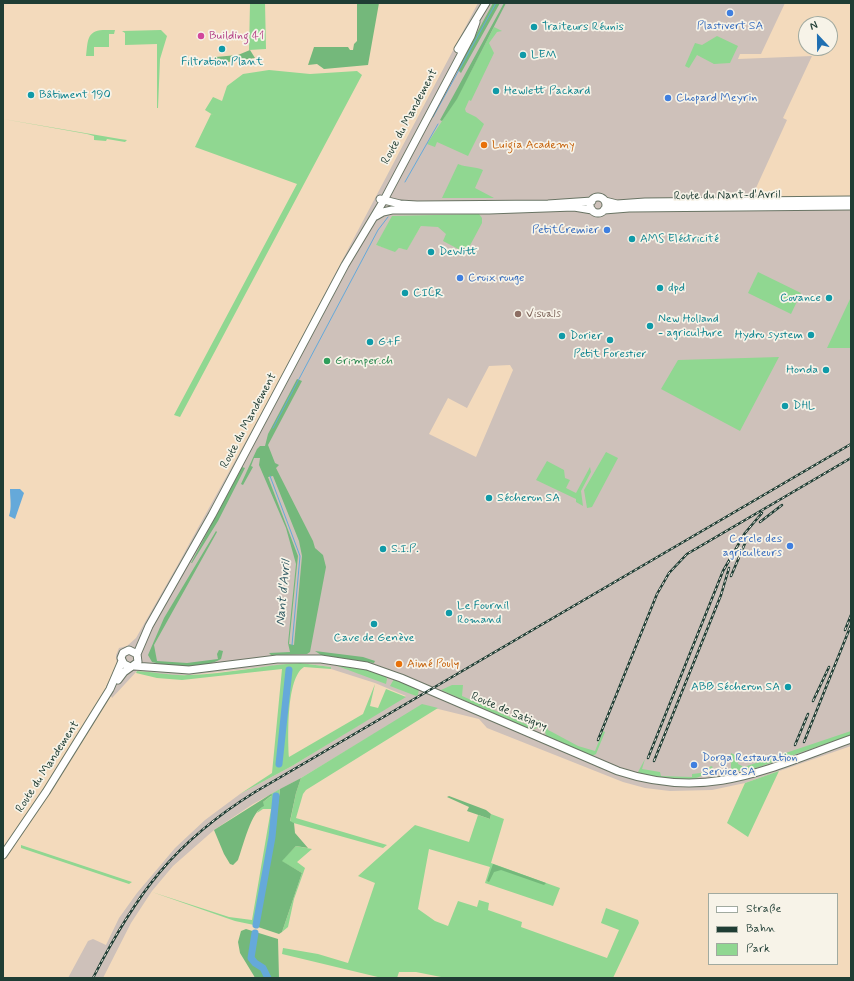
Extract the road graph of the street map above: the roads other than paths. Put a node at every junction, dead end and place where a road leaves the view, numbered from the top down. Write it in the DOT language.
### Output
graph roads {
  1 [pos="486,3"];
  2 [pos="476,22"];
  3 [pos="390,189"];
  4 [pos="851,200"];
  5 [pos="381,201"];
  6 [pos="592,201"];
  7 [pos="604,201"];
  8 [pos="393,206"];
  9 [pos="851,206"];
  10 [pos="592,210"];
  11 [pos="604,210"];
  12 [pos="374,217"];
  13 [pos="367,225"];
  14 [pos="149,626"];
  15 [pos="129,650"];
  16 [pos="138,656"];
  17 [pos="122,661"];
  18 [pos="132,666"];
  19 [pos="152,667"];
  20 [pos="110,689"];
  21 [pos="851,739"];
  22 [pos="3,855"];
  1 -- 2 [label="main road, Route du Mandement"];
  2 -- 3 [label="main road, Route du Mandement"];
  2 -- 5 [label="main road, Route du Mandement"];
  3 -- 5 [label="main road, Route du Mandement"];
  3 -- 8 [label="main road"];
  4 -- 7 [label="main road, Route du Nant-d'Avril"];
  5 -- 8 [label="main road"];
  5 -- 12 [label="main road, Route du Mandement"];
  5 -- 13 [label="main road, Route du Mandement"];
  6 -- 7 [label="main road"];
  6 -- 8 [label="main road"];
  6 -- 10 [label="main road"];
  7 -- 11 [label="main road"];
  8 -- 10 [label="main road"];
  8 -- 12 [label="main road"];
  9 -- 11 [label="main road, Route du Nant-d'Avril"];
  10 -- 11 [label="main road"];
  12 -- 13 [label="main road, Route du Mandement"];
  13 -- 14 [label="main road, Route du Mandement"];
  14 -- 15 [label="main road, Route du Mandement"];
  14 -- 16 [label="main road, Route du Mandement"];
  15 -- 16 [label="main road"];
  15 -- 17 [label="main road"];
  16 -- 18 [label="main road"];
  16 -- 19 [label="main road, Route de Satigny"];
  17 -- 18 [label="main road"];
  17 -- 20 [label="main road, Route du Mandement"];
  18 -- 19 [label="main road, Route de Satigny"];
  18 -- 20 [label="main road, Route du Mandement"];
  19 -- 21 [label="main road, Route de Satigny"];
  20 -- 22 [label="main road, Route du Mandement"];
}
